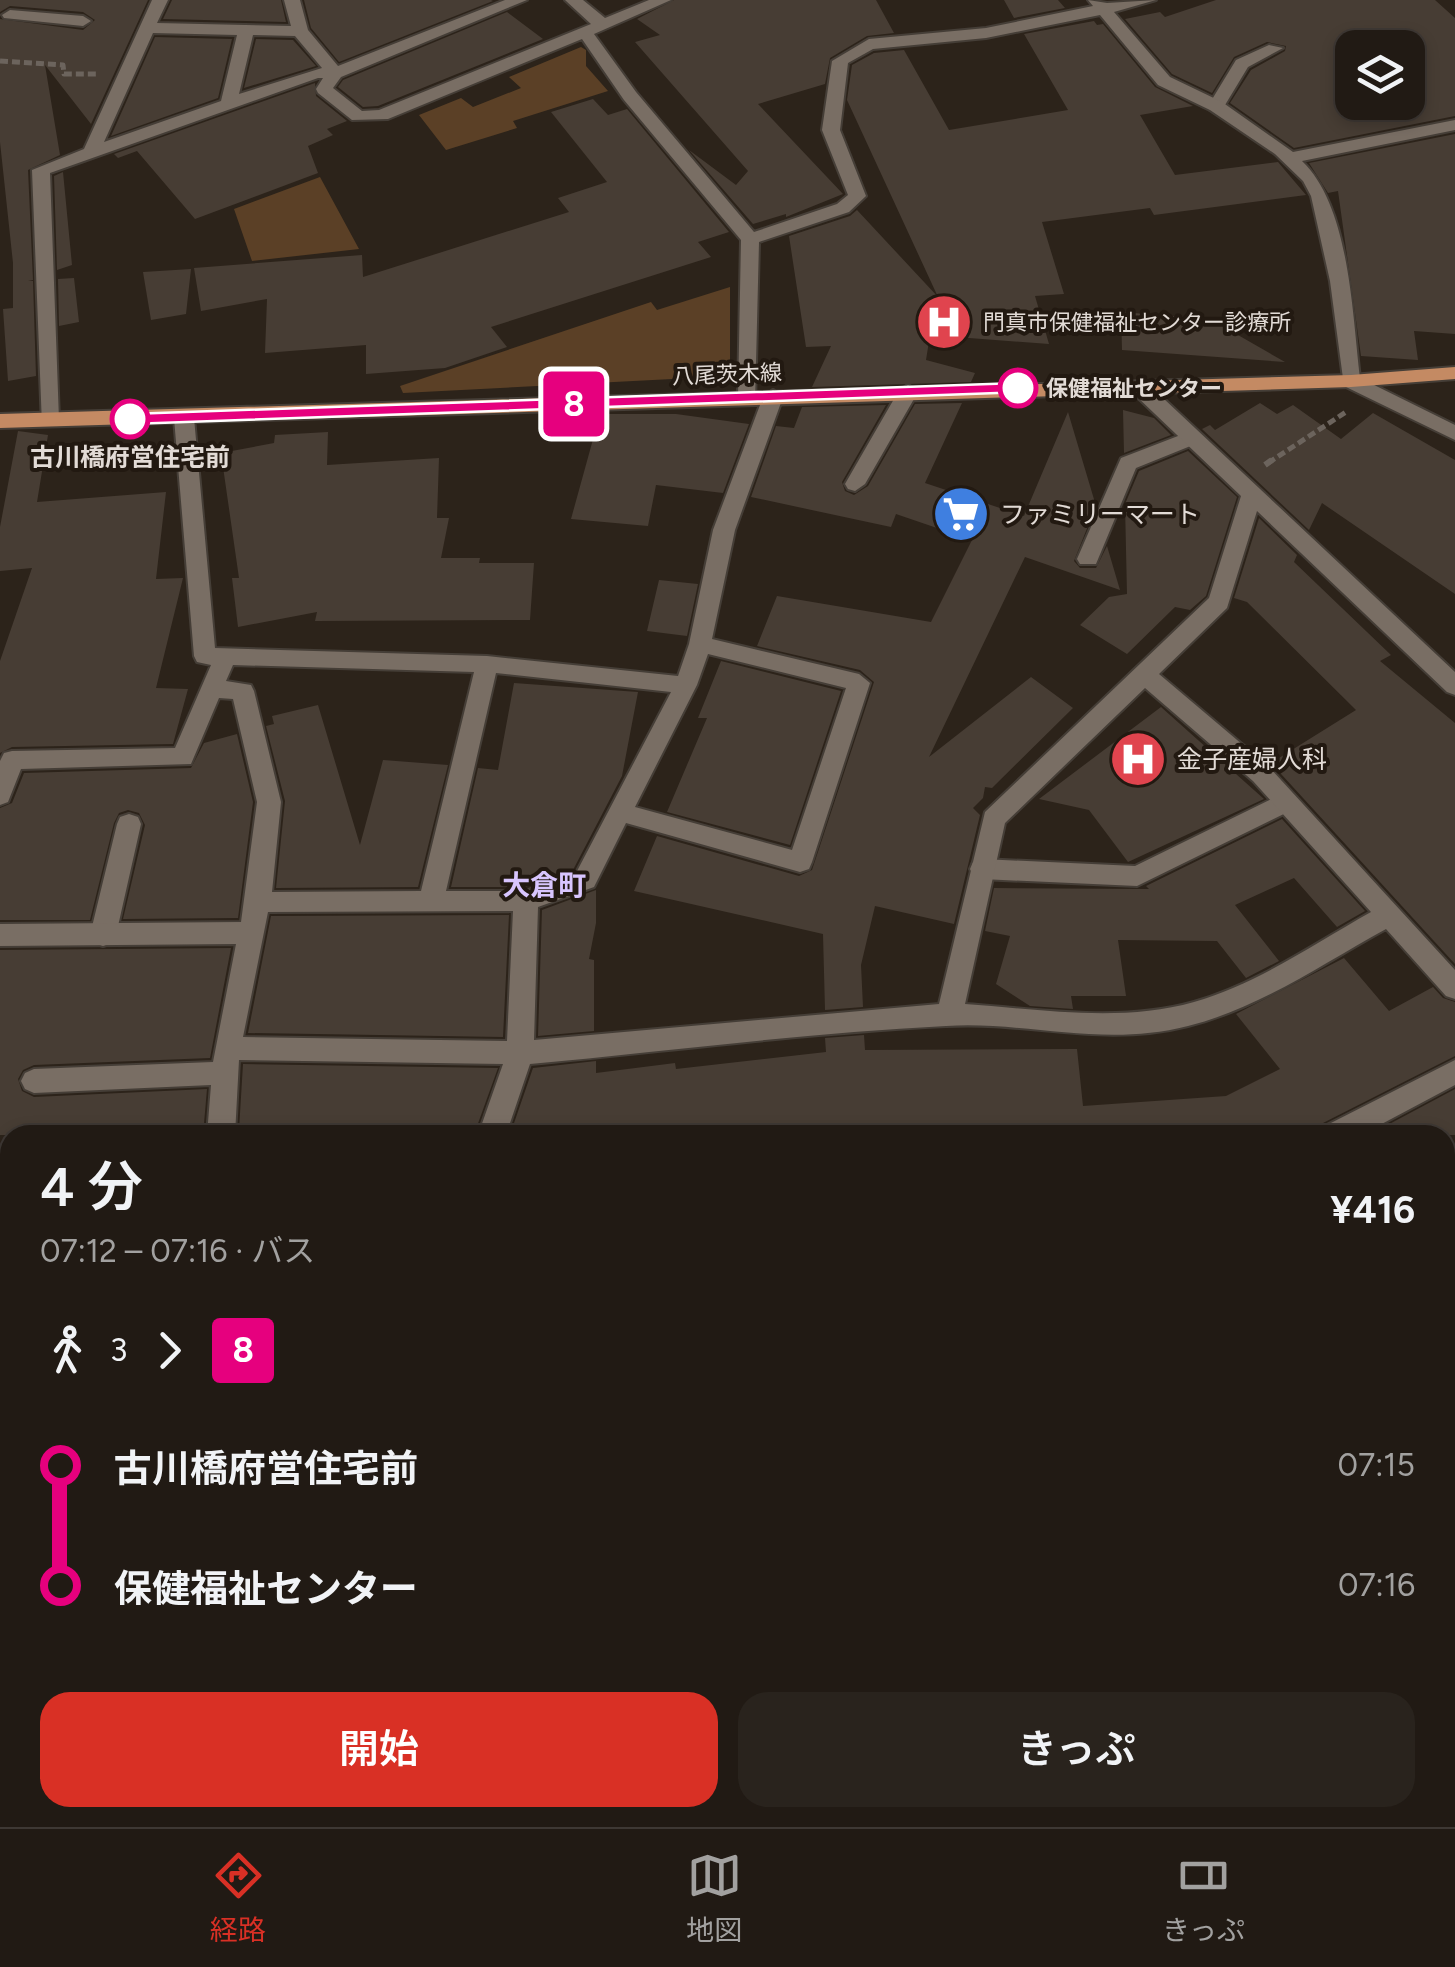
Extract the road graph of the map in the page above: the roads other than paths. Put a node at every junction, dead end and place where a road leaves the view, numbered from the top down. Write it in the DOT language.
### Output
graph roads {
  1 [pos="160,0"];
  2 [pos="292,0"];
  3 [pos="519,0"];
  4 [pos="573,0"];
  5 [pos="663,0"];
  6 [pos="1148,0"];
  7 [pos="1101,6"];
  8 [pos="11,14"];
  9 [pos="83,21"];
  10 [pos="603,25"];
  11 [pos="146,28"];
  12 [pos="246,30"];
  13 [pos="300,31"];
  14 [pos="584,32"];
  15 [pos="1275,48"];
  16 [pos="335,73"];
  17 [pos="228,106"];
  18 [pos="1216,106"];
  19 [pos="1455,125"];
  20 [pos="92,150"];
  21 [pos="1290,158"];
  22 [pos="750,239"];
  23 [pos="1455,373"];
  24 [pos="1350,381"];
  25 [pos="1140,388"];
  26 [pos="908,392"];
  27 [pos="774,397"];
  28 [pos="748,398"];
  29 [pos="184,418"];
  30 [pos="49,420"];
  31 [pos="0,421"];
  32 [pos="1455,433"];
  33 [pos="1192,438"];
  34 [pos="854,484"];
  35 [pos="1247,492"];
  36 [pos="1088,558"];
  37 [pos="700,644"];
  38 [pos="224,657"];
  39 [pos="487,664"];
  40 [pos="1144,674"];
  41 [pos="686,685"];
  42 [pos="1455,686"];
  43 [pos="211,689"];
  44 [pos="0,795"];
  45 [pos="1286,802"];
  46 [pos="620,812"];
  47 [pos="129,824"];
  48 [pos="982,870"];
  49 [pos="526,901"];
  50 [pos="258,902"];
  51 [pos="431,902"];
  52 [pos="1388,915"];
  53 [pos="252,934"];
  54 [pos="103,935"];
  55 [pos="0,936"];
  56 [pos="1455,988"];
  57 [pos="950,1014"];
  58 [pos="520,1054"];
  59 [pos="226,1061"];
  60 [pos="1455,1072"];
  61 [pos="34,1081"];
  62 [pos="222,1125"];
  63 [pos="495,1125"];
  64 [pos="1354,1125"];
  1 -- 11 [label="street"];
  2 -- 13 [label="street"];
  3 -- 16 [label="street"];
  4 -- 10 [label="street"];
  5 -- 10 [label="street"];
  6 -- 7 [label="street"];
  7 -- 18 [label="street"];
  7 -- 22 [label="street"];
  8 -- 9 [label="street"];
  10 -- 14 [label="street"];
  11 -- 12 [label="street"];
  11 -- 20 [label="street"];
  12 -- 13 [label="street"];
  12 -- 17 [label="street"];
  13 -- 16 [label="street"];
  14 -- 16 [label="street"];
  14 -- 22 [label="street"];
  15 -- 18 [label="street"];
  16 -- 17 [label="street"];
  17 -- 20 [label="street"];
  18 -- 21 [label="street"];
  19 -- 21 [label="street"];
  20 -- 30 [label="street"];
  21 -- 24 [label="street"];
  22 -- 28 [label="street"];
  23 -- 24 [label="main road, 八尾茨木線"];
  24 -- 25 [label="main road, 八尾茨木線"];
  24 -- 32 [label="street"];
  25 -- 26 [label="main road, 八尾茨木線"];
  25 -- 33 [label="street"];
  26 -- 27 [label="main road, 八尾茨木線"];
  26 -- 34 [label="street"];
  27 -- 28 [label="main road, 八尾茨木線"];
  27 -- 37 [label="street"];
  28 -- 29 [label="main road, 八尾茨木線"];
  29 -- 30 [label="main road, 八尾茨木線"];
  29 -- 38 [label="street"];
  30 -- 31 [label="main road, 八尾茨木線"];
  33 -- 35 [label="street"];
  33 -- 36 [label="street"];
  35 -- 40 [label="street"];
  35 -- 42 [label="street"];
  37 -- 41 [label="street"];
  37 -- 46 [label="street"];
  38 -- 39 [label="street"];
  38 -- 43 [label="street"];
  39 -- 41 [label="street"];
  39 -- 51 [label="street"];
  40 -- 45 [label="street"];
  40 -- 48 [label="street"];
  41 -- 46 [label="street"];
  43 -- 44 [label="street"];
  43 -- 50 [label="street"];
  45 -- 48 [label="street"];
  45 -- 52 [label="street"];
  46 -- 49 [label="street"];
  47 -- 54 [label="street"];
  48 -- 57 [label="street"];
  49 -- 51 [label="street"];
  49 -- 58 [label="street"];
  50 -- 51 [label="street"];
  50 -- 53 [label="street"];
  52 -- 56 [label="street"];
  52 -- 57 [label="street"];
  53 -- 54 [label="street"];
  53 -- 59 [label="street"];
  54 -- 55 [label="street"];
  57 -- 58 [label="street"];
  58 -- 59 [label="street"];
  58 -- 63 [label="street"];
  59 -- 61 [label="street"];
  59 -- 62 [label="street"];
  60 -- 64 [label="street"];
}
